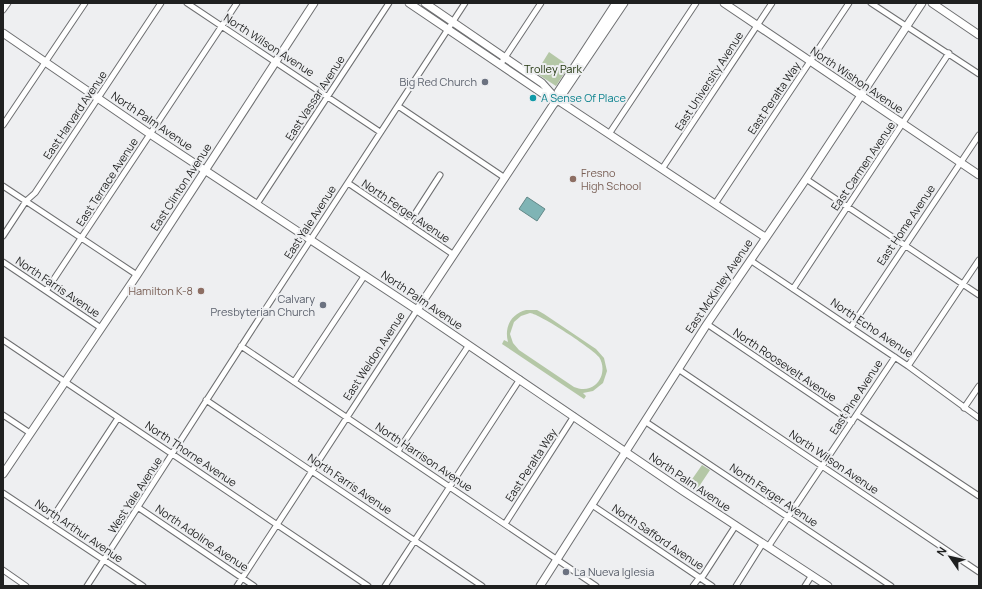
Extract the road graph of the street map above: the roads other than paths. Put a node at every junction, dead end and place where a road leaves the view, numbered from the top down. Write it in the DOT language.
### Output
graph roads {
  1 [pos="8,3"];
  2 [pos="84,3"];
  3 [pos="161,3"];
  4 [pos="187,3"];
  5 [pos="237,3"];
  6 [pos="314,3"];
  7 [pos="389,3"];
  8 [pos="409,3"];
  9 [pos="425,3"];
  10 [pos="465,3"];
  11 [pos="541,3"];
  12 [pos="616,3"];
  13 [pos="624,3"];
  14 [pos="696,3"];
  15 [pos="724,3"];
  16 [pos="772,3"];
  17 [pos="849,3"];
  18 [pos="871,3"];
  19 [pos="922,3"];
  20 [pos="932,3"];
  21 [pos="3,10"];
  22 [pos="453,21"];
  23 [pos="757,25"];
  24 [pos="222,26"];
  25 [pos="907,27"];
  26 [pos="448,29"];
  27 [pos="3,33"];
  28 [pos="979,35"];
  29 [pos="596,39"];
  30 [pos="949,53"];
  31 [pos="505,58"];
  32 [pos="275,61"];
  33 [pos="810,61"];
  34 [pos="46,62"];
  35 [pos="500,65"];
  36 [pos="979,74"];
  37 [pos="861,95"];
  38 [pos="329,97"];
  39 [pos="98,98"];
  40 [pos="554,98"];
  41 [pos="398,106"];
  42 [pos="902,124"];
  43 [pos="3,125"];
  44 [pos="380,132"];
  45 [pos="150,134"];
  46 [pos="609,134"];
  47 [pos="979,134"];
  48 [pos="961,162"];
  49 [pos="662,169"];
  50 [pos="205,170"];
  51 [pos="440,175"];
  52 [pos="979,175"];
  53 [pos="505,178"];
  54 [pos="806,179"];
  55 [pos="348,183"];
  56 [pos="3,186"];
  57 [pos="26,202"];
  58 [pos="257,204"];
  59 [pos="715,204"];
  60 [pos="848,207"];
  61 [pos="408,224"];
  62 [pos="3,236"];
  63 [pos="81,238"];
  64 [pos="765,238"];
  65 [pos="310,239"];
  66 [pos="905,245"];
  67 [pos="454,255"];
  68 [pos="750,260"];
  69 [pos="979,260"];
  70 [pos="3,262"];
  71 [pos="137,274"];
  72 [pos="365,275"];
  73 [pos="963,284"];
  74 [pos="793,289"];
  75 [pos="46,291"];
  76 [pos="979,295"];
  77 [pos="417,310"];
  78 [pos="707,324"];
  79 [pos="851,327"];
  80 [pos="101,328"];
  81 [pos="3,340"];
  82 [pos="469,345"];
  83 [pos="241,346"];
  84 [pos="895,357"];
  85 [pos="908,366"];
  86 [pos="678,369"];
  87 [pos="520,379"];
  88 [pos="64,381"];
  89 [pos="294,382"];
  90 [pos="979,386"];
  91 [pos="206,400"];
  92 [pos="964,408"];
  93 [pos="857,414"];
  94 [pos="3,415"];
  95 [pos="574,416"];
  96 [pos="348,417"];
  97 [pos="118,418"];
  98 [pos="979,418"];
  99 [pos="646,422"];
  100 [pos="852,422"];
  101 [pos="30,433"];
  102 [pos="398,451"];
  103 [pos="627,452"];
  104 [pos="173,454"];
  105 [pos="823,466"];
  106 [pos="313,471"];
  107 [pos="3,474"];
  108 [pos="450,486"];
  109 [pos="3,493"];
  110 [pos="979,496"];
  111 [pos="592,505"];
  112 [pos="139,508"];
  113 [pos="789,517"];
  114 [pos="49,523"];
  115 [pos="505,524"];
  116 [pos="278,525"];
  117 [pos="736,526"];
  118 [pos="415,540"];
  119 [pos="765,545"];
  120 [pos="104,560"];
  121 [pos="557,560"];
  122 [pos="3,570"];
  123 [pos="979,572"];
  124 [pos="812,575"];
  125 [pos="242,578"];
  126 [pos="699,578"];
  127 [pos="26,586"];
  128 [pos="87,586"];
  129 [pos="143,586"];
  130 [pos="237,586"];
  131 [pos="254,586"];
  132 [pos="368,586"];
  133 [pos="385,586"];
  134 [pos="482,586"];
  135 [pos="540,586"];
  136 [pos="596,586"];
  137 [pos="693,586"];
  138 [pos="712,586"];
  139 [pos="736,586"];
  140 [pos="805,586"];
  141 [pos="828,586"];
  142 [pos="891,586"];
  1 -- 21 [label="street"];
  2 -- 34 [label="street"];
  3 -- 39 [label="street, East Harvard Avenue"];
  4 -- 24 [label="street, North Wilson Avenue"];
  5 -- 24 [label="street, East Terrace Avenue"];
  6 -- 32 [label="main road, East Clinton Avenue"];
  7 -- 38 [label="street, East Vassar Avenue"];
  8 -- 26 [label="main road"];
  9 -- 22 [label="main road"];
  10 -- 22 [label="street, East Yale Avenue"];
  11 -- 31 [label="street"];
  12 -- 29 [label="main road, East Weldon Avenue"];
  13 -- 29 [label="main road, East Weldon Avenue"];
  14 -- 46 [label="street"];
  15 -- 23 [label="main road, North Wishon Avenue"];
  16 -- 23 [label="street, East University Avenue"];
  17 -- 33 [label="street, East Peralta Way"];
  18 -- 25 [label="street"];
  19 -- 25 [label="main road, East McKinley Avenue"];
  20 -- 28 [label="main road"];
  22 -- 26 [label="street, East Yale Avenue"];
  22 -- 31 [label="main road"];
  23 -- 33 [label="main road, North Wishon Avenue"];
  23 -- 49 [label="street, East University Avenue"];
  24 -- 32 [label="street, North Wilson Avenue"];
  24 -- 45 [label="street, East Terrace Avenue"];
  25 -- 30 [label="street"];
  25 -- 37 [label="main road, East McKinley Avenue"];
  26 -- 35 [label="main road"];
  26 -- 41 [label="street, East Yale Avenue"];
  27 -- 34 [label="main road, North Palm Avenue"];
  29 -- 40 [label="main road, East Weldon Avenue"];
  30 -- 36 [label="street"];
  30 -- 42 [label="street, East Carmen Avenue"];
  31 -- 35 [label="street"];
  31 -- 40 [label="main road"];
  32 -- 38 [label="street, North Wilson Avenue"];
  32 -- 50 [label="main road, East Clinton Avenue"];
  33 -- 37 [label="main road, North Wishon Avenue"];
  33 -- 59 [label="street, East Peralta Way"];
  34 -- 39 [label="main road, North Palm Avenue"];
  34 -- 43 [label="street"];
  35 -- 40 [label="main road"];
  37 -- 42 [label="main road, North Wishon Avenue"];
  37 -- 54 [label="main road, East McKinley Avenue"];
  38 -- 44 [label="street, North Wilson Avenue"];
  38 -- 58 [label="street, East Vassar Avenue"];
  39 -- 45 [label="main road, North Palm Avenue"];
  39 -- 57 [label="street, East Harvard Avenue"];
  40 -- 46 [label="main road"];
  40 -- 53 [label="main road, East Weldon Avenue"];
  41 -- 44 [label="street, East Yale Avenue"];
  41 -- 53 [label="street"];
  42 -- 48 [label="main road, North Wishon Avenue"];
  42 -- 60 [label="street, East Carmen Avenue"];
  44 -- 55 [label="street, East Yale Avenue"];
  45 -- 50 [label="main road, North Palm Avenue"];
  45 -- 63 [label="street, East Terrace Avenue"];
  46 -- 49 [label="main road"];
  47 -- 48 [label="street, East Home Avenue"];
  48 -- 52 [label="main road, North Wishon Avenue"];
  48 -- 66 [label="street, East Home Avenue"];
  49 -- 59 [label="main road"];
  50 -- 58 [label="main road, North Palm Avenue"];
  50 -- 71 [label="main road, East Clinton Avenue"];
  51 -- 61 [label="street"];
  53 -- 67 [label="main road, East Weldon Avenue"];
  54 -- 60 [label="street"];
  54 -- 64 [label="main road, East McKinley Avenue"];
  55 -- 61 [label="street, North Ferger Avenue"];
  55 -- 65 [label="street, East Yale Avenue"];
  56 -- 57 [label="street"];
  57 -- 62 [label="street, East Harvard Avenue"];
  57 -- 63 [label="street"];
  58 -- 65 [label="main road, North Palm Avenue"];
  59 -- 64 [label="main road"];
  60 -- 66 [label="street"];
  60 -- 74 [label="street, East Carmen Avenue"];
  61 -- 67 [label="street, North Ferger Avenue"];
  63 -- 71 [label="street"];
  63 -- 75 [label="street, East Terrace Avenue"];
  64 -- 68 [label="main road, East McKinley Avenue"];
  65 -- 72 [label="main road, North Palm Avenue"];
  65 -- 83 [label="street, East Yale Avenue"];
  66 -- 73 [label="street"];
  66 -- 79 [label="street, East Home Avenue"];
  67 -- 77 [label="main road, East Weldon Avenue"];
  68 -- 74 [label="street, North Echo Avenue"];
  68 -- 78 [label="main road, East McKinley Avenue"];
  69 -- 73 [label="street"];
  70 -- 75 [label="street, North Farris Avenue"];
  71 -- 80 [label="main road, East Clinton Avenue"];
  72 -- 77 [label="main road, North Palm Avenue"];
  72 -- 89 [label="street"];
  73 -- 76 [label="street"];
  73 -- 85 [label="street"];
  74 -- 79 [label="street, North Echo Avenue"];
  75 -- 80 [label="street, North Farris Avenue"];
  77 -- 82 [label="main road, North Palm Avenue"];
  77 -- 96 [label="street, East Weldon Avenue"];
  78 -- 86 [label="main road, East McKinley Avenue"];
  78 -- 100 [label="street, North Roosevelt Avenue"];
  79 -- 84 [label="street, North Echo Avenue"];
  80 -- 88 [label="main road, East Clinton Avenue"];
  81 -- 88 [label="street, North Thorne Avenue"];
  82 -- 87 [label="main road, North Palm Avenue"];
  82 -- 102 [label="street"];
  83 -- 89 [label="street, North Harrison Avenue"];
  83 -- 91 [label="street, East Yale Avenue"];
  84 -- 85 [label="street, North Echo Avenue"];
  84 -- 93 [label="street, East Pine Avenue"];
  85 -- 92 [label="street, North Echo Avenue"];
  86 -- 99 [label="main road, East McKinley Avenue"];
  86 -- 105 [label="street, North Wilson Avenue"];
  87 -- 95 [label="main road, North Palm Avenue"];
  87 -- 108 [label="street"];
  88 -- 97 [label="street, North Thorne Avenue"];
  88 -- 101 [label="main road, East Clinton Avenue"];
  89 -- 96 [label="street, North Harrison Avenue"];
  90 -- 92 [label="street"];
  91 -- 104 [label="street, East Yale Avenue"];
  91 -- 106 [label="street, North Farris Avenue"];
  92 -- 98 [label="street, North Echo Avenue"];
  93 -- 100 [label="street, East Pine Avenue"];
  93 -- 110 [label="street"];
  94 -- 101 [label="street"];
  95 -- 103 [label="main road, North Palm Avenue"];
  95 -- 115 [label="street, East Peralta Way"];
  96 -- 102 [label="street, North Harrison Avenue"];
  96 -- 106 [label="street, East Weldon Avenue"];
  97 -- 104 [label="street, North Thorne Avenue"];
  97 -- 114 [label="street"];
  99 -- 103 [label="main road, East McKinley Avenue"];
  99 -- 113 [label="street, North Ferger Avenue"];
  100 -- 105 [label="street, East Pine Avenue"];
  101 -- 107 [label="main road, East Clinton Avenue"];
  102 -- 108 [label="street, North Harrison Avenue"];
  103 -- 111 [label="main road, East McKinley Avenue"];
  103 -- 117 [label="main road, North Palm Avenue"];
  104 -- 112 [label="street, West Yale Avenue"];
  104 -- 116 [label="street, North Thorne Avenue"];
  105 -- 113 [label="street, East Pine Avenue"];
  105 -- 123 [label="street, North Wilson Avenue"];
  106 -- 116 [label="street, East Weldon Avenue"];
  106 -- 118 [label="street, North Farris Avenue"];
  108 -- 115 [label="street, North Harrison Avenue"];
  108 -- 118 [label="street"];
  109 -- 114 [label="street, North Arthur Avenue"];
  111 -- 121 [label="main road, East McKinley Avenue"];
  111 -- 126 [label="street, North Safford Avenue"];
  112 -- 120 [label="street, West Yale Avenue"];
  112 -- 125 [label="street, North Adoline Avenue"];
  113 -- 119 [label="street, East Pine Avenue"];
  113 -- 142 [label="street, North Ferger Avenue"];
  114 -- 120 [label="street, North Arthur Avenue"];
  115 -- 121 [label="street, North Harrison Avenue"];
  116 -- 125 [label="street, East Weldon Avenue"];
  116 -- 132 [label="street, North Thorne Avenue"];
  117 -- 119 [label="main road, North Palm Avenue"];
  117 -- 126 [label="street"];
  118 -- 133 [label="street"];
  118 -- 134 [label="street, North Farris Avenue"];
  119 -- 124 [label="main road, North Palm Avenue"];
  119 -- 139 [label="street, East Pine Avenue"];
  120 -- 128 [label="street, West Yale Avenue"];
  120 -- 129 [label="street, North Arthur Avenue"];
  121 -- 135 [label="main road, East McKinley Avenue"];
  121 -- 136 [label="street, North Harrison Avenue"];
  122 -- 127 [label="street"];
  124 -- 140 [label="street"];
  124 -- 141 [label="main road, North Palm Avenue"];
  125 -- 130 [label="street, East Weldon Avenue"];
  125 -- 131 [label="street, North Adoline Avenue"];
  126 -- 137 [label="street"];
  126 -- 138 [label="street, North Safford Avenue"];
}
